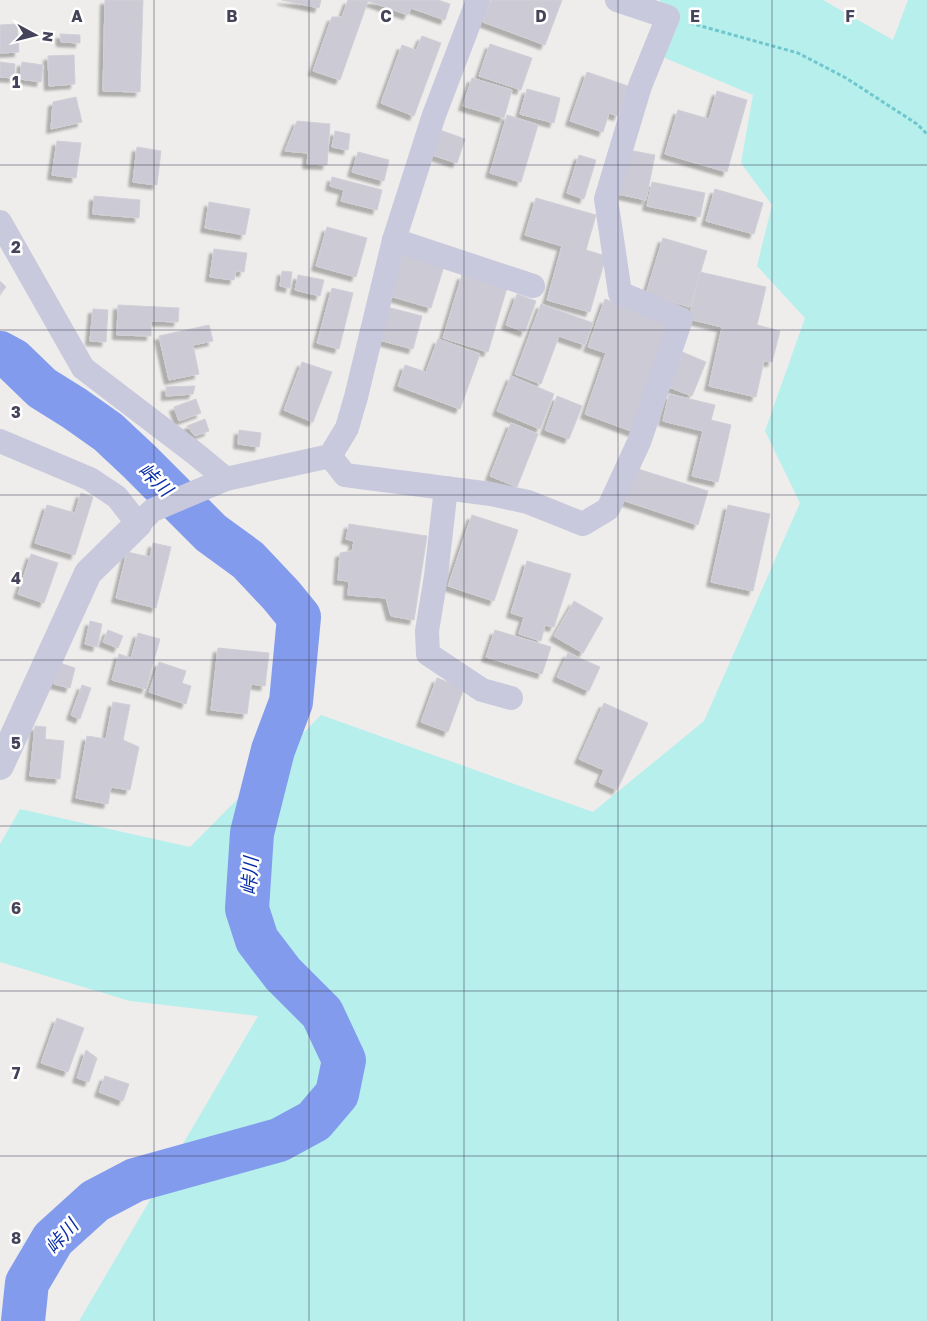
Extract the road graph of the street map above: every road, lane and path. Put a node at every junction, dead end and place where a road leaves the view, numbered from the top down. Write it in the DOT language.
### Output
graph roads {
  1 [pos="478,0"];
  2 [pos="617,0"];
  3 [pos="668,17"];
  4 [pos="927,134"];
  5 [pos="0,222"];
  6 [pos="394,240"];
  7 [pos="533,286"];
  8 [pos="0,441"];
  9 [pos="330,456"];
  10 [pos="226,479"];
  11 [pos="446,488"];
  12 [pos="145,517"];
  13 [pos="510,698"];
  14 [pos="0,766"];
  1 -- 6 [label="street"];
  2 -- 3 [label="street"];
  3 -- 4 [label="path"];
  3 -- 11 [label="street"];
  5 -- 10 [label="street"];
  6 -- 7 [label="street"];
  6 -- 9 [label="street"];
  8 -- 12 [label="street"];
  9 -- 10 [label="street"];
  9 -- 11 [label="street"];
  10 -- 12 [label="street"];
  11 -- 13 [label="street"];
  12 -- 14 [label="street"];
}
